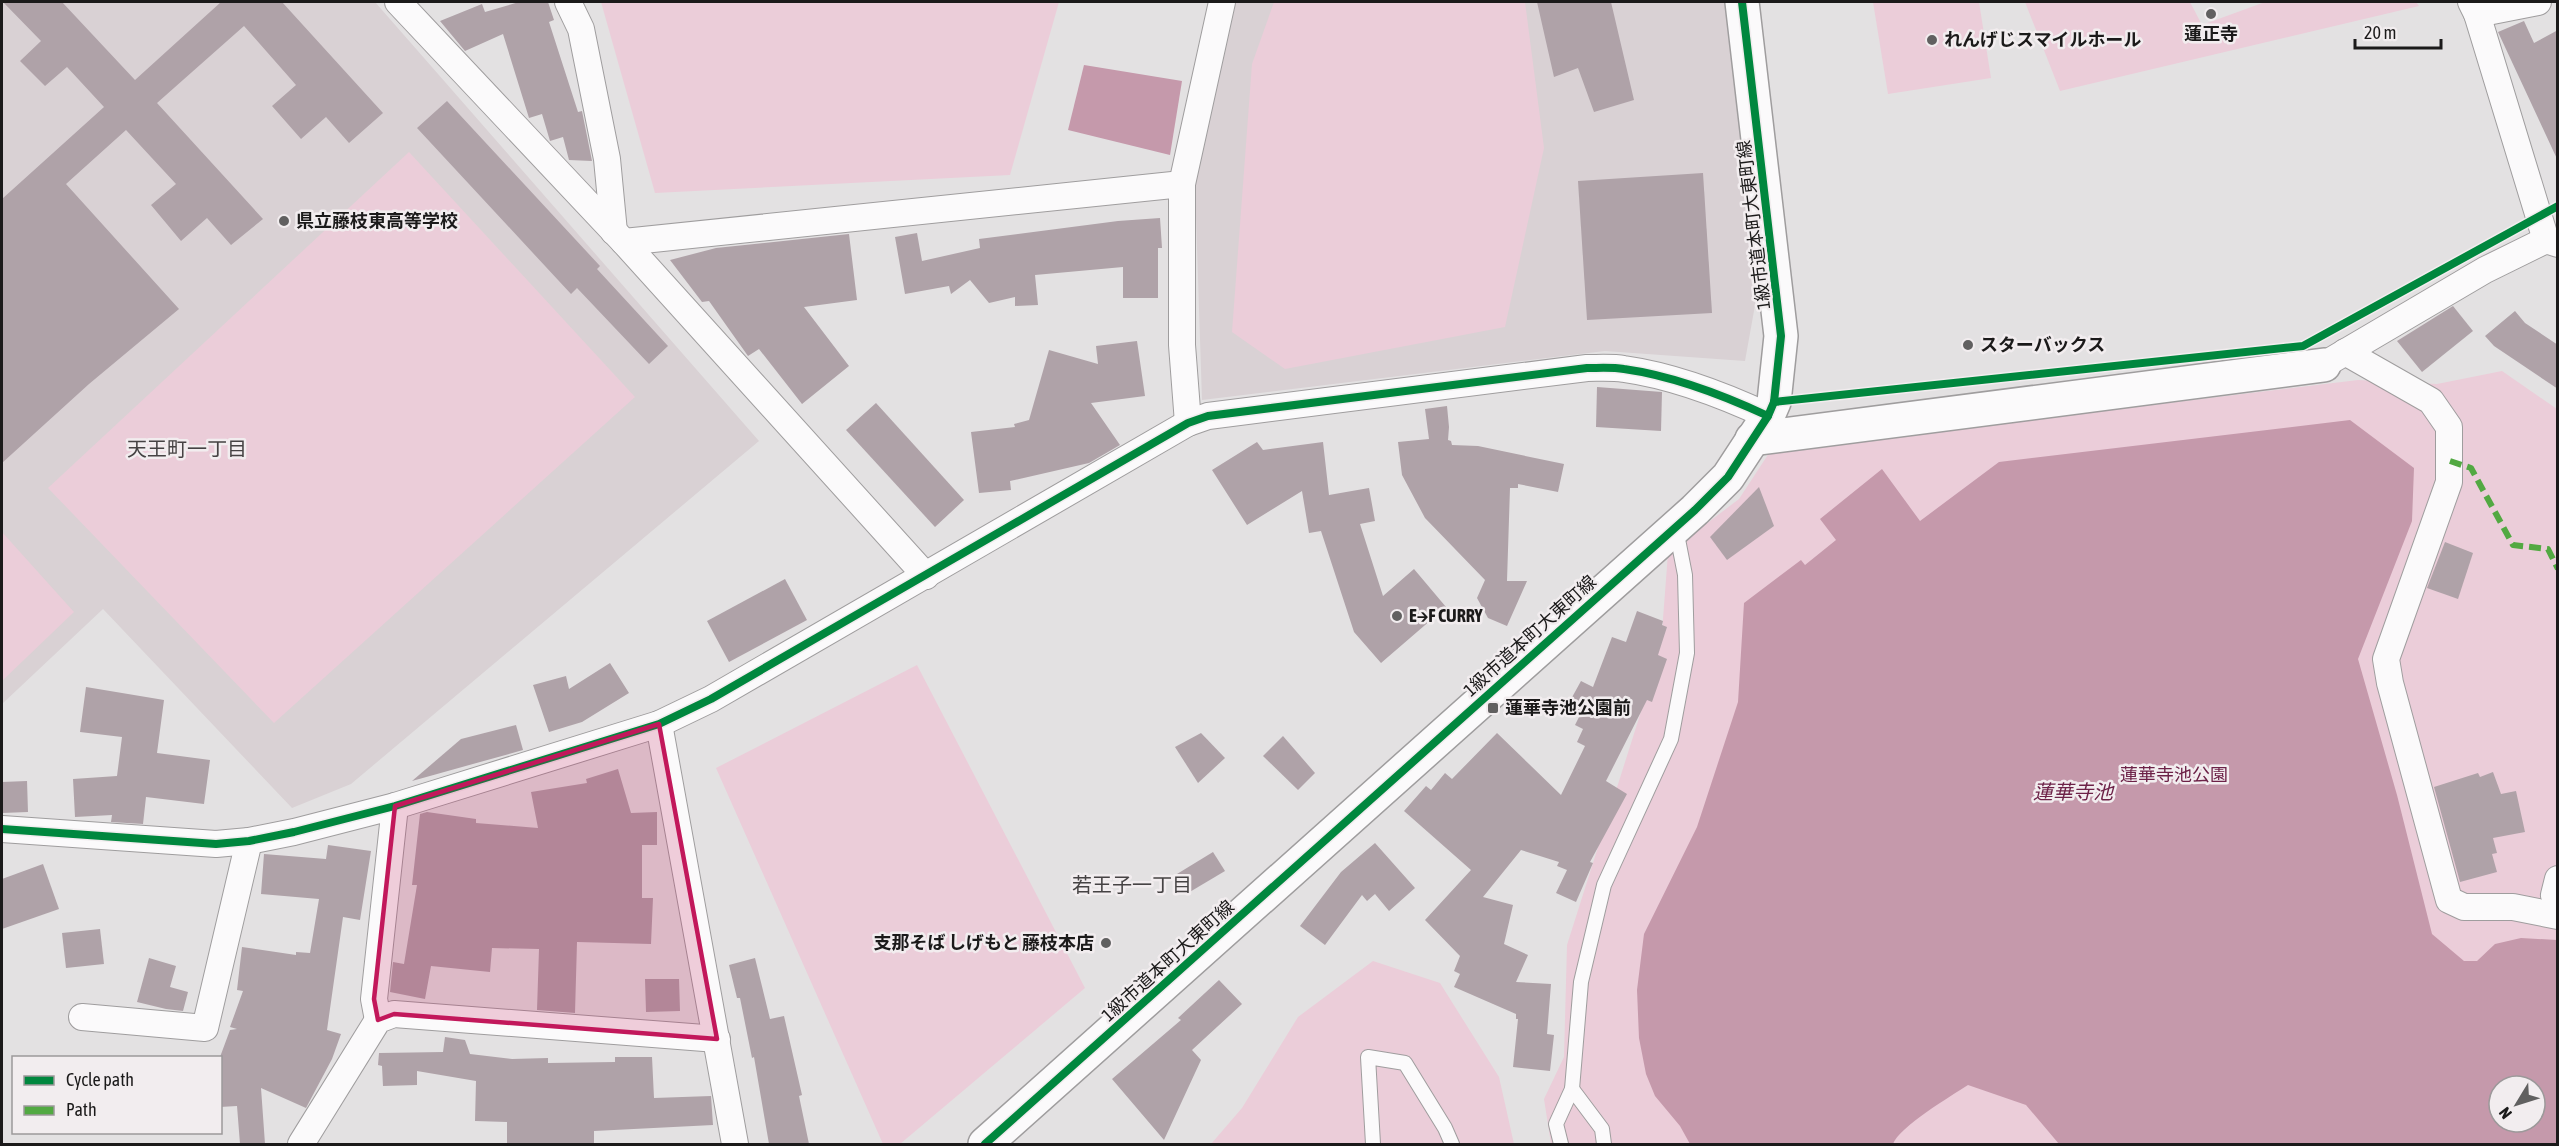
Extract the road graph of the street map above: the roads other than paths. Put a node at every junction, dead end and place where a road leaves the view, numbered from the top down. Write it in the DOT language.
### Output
graph roads {
  1 [pos="398,2"];
  2 [pos="568,2"];
  3 [pos="1222,2"];
  4 [pos="1742,2"];
  5 [pos="2538,2"];
  6 [pos="2474,8"];
  7 [pos="1182,184"];
  8 [pos="619,237"];
  9 [pos="2552,242"];
  10 [pos="2334,359"];
  11 [pos="1188,423"];
  12 [pos="1760,427"];
  13 [pos="1675,527"];
  14 [pos="926,576"];
  15 [pos="659,724"];
  16 [pos="395,806"];
  17 [pos="2,829"];
  18 [pos="249,841"];
  19 [pos="2558,879"];
  20 [pos="2558,898"];
  21 [pos="2558,916"];
  22 [pos="82,1017"];
  23 [pos="378,1020"];
  24 [pos="717,1039"];
  25 [pos="1572,1089"];
  26 [pos="301,1144"];
  27 [pos="735,1144"];
  28 [pos="985,1144"];
  29 [pos="1373,1144"];
  30 [pos="1452,1144"];
  31 [pos="1561,1144"];
  32 [pos="1604,1144"];
  1 -- 8 [label="street"];
  2 -- 8 [label="street"];
  3 -- 7 [label="street"];
  4 -- 12 [label="street, 1級市道本町大東町線"];
  5 -- 6 [label="street"];
  6 -- 9 [label="street"];
  7 -- 8 [label="street"];
  7 -- 11 [label="street"];
  8 -- 14 [label="street"];
  9 -- 10 [label="street"];
  10 -- 12 [label="street"];
  10 -- 21 [label="street"];
  11 -- 12 [label="street"];
  11 -- 14 [label="street"];
  12 -- 13 [label="street, 1級市道本町大東町線"];
  13 -- 25 [label="lane"];
  13 -- 28 [label="street, 1級市道本町大東町線"];
  14 -- 15 [label="street"];
  15 -- 16 [label="street"];
  15 -- 24 [label="street"];
  16 -- 18 [label="street"];
  16 -- 23 [label="street"];
  17 -- 18 [label="street"];
  18 -- 22 [label="street"];
  19 -- 20 [label="street"];
  23 -- 24 [label="street"];
  23 -- 26 [label="street"];
  24 -- 27 [label="street"];
  25 -- 31 [label="lane"];
  25 -- 32 [label="lane"];
  29 -- 30 [label="lane"];
}
